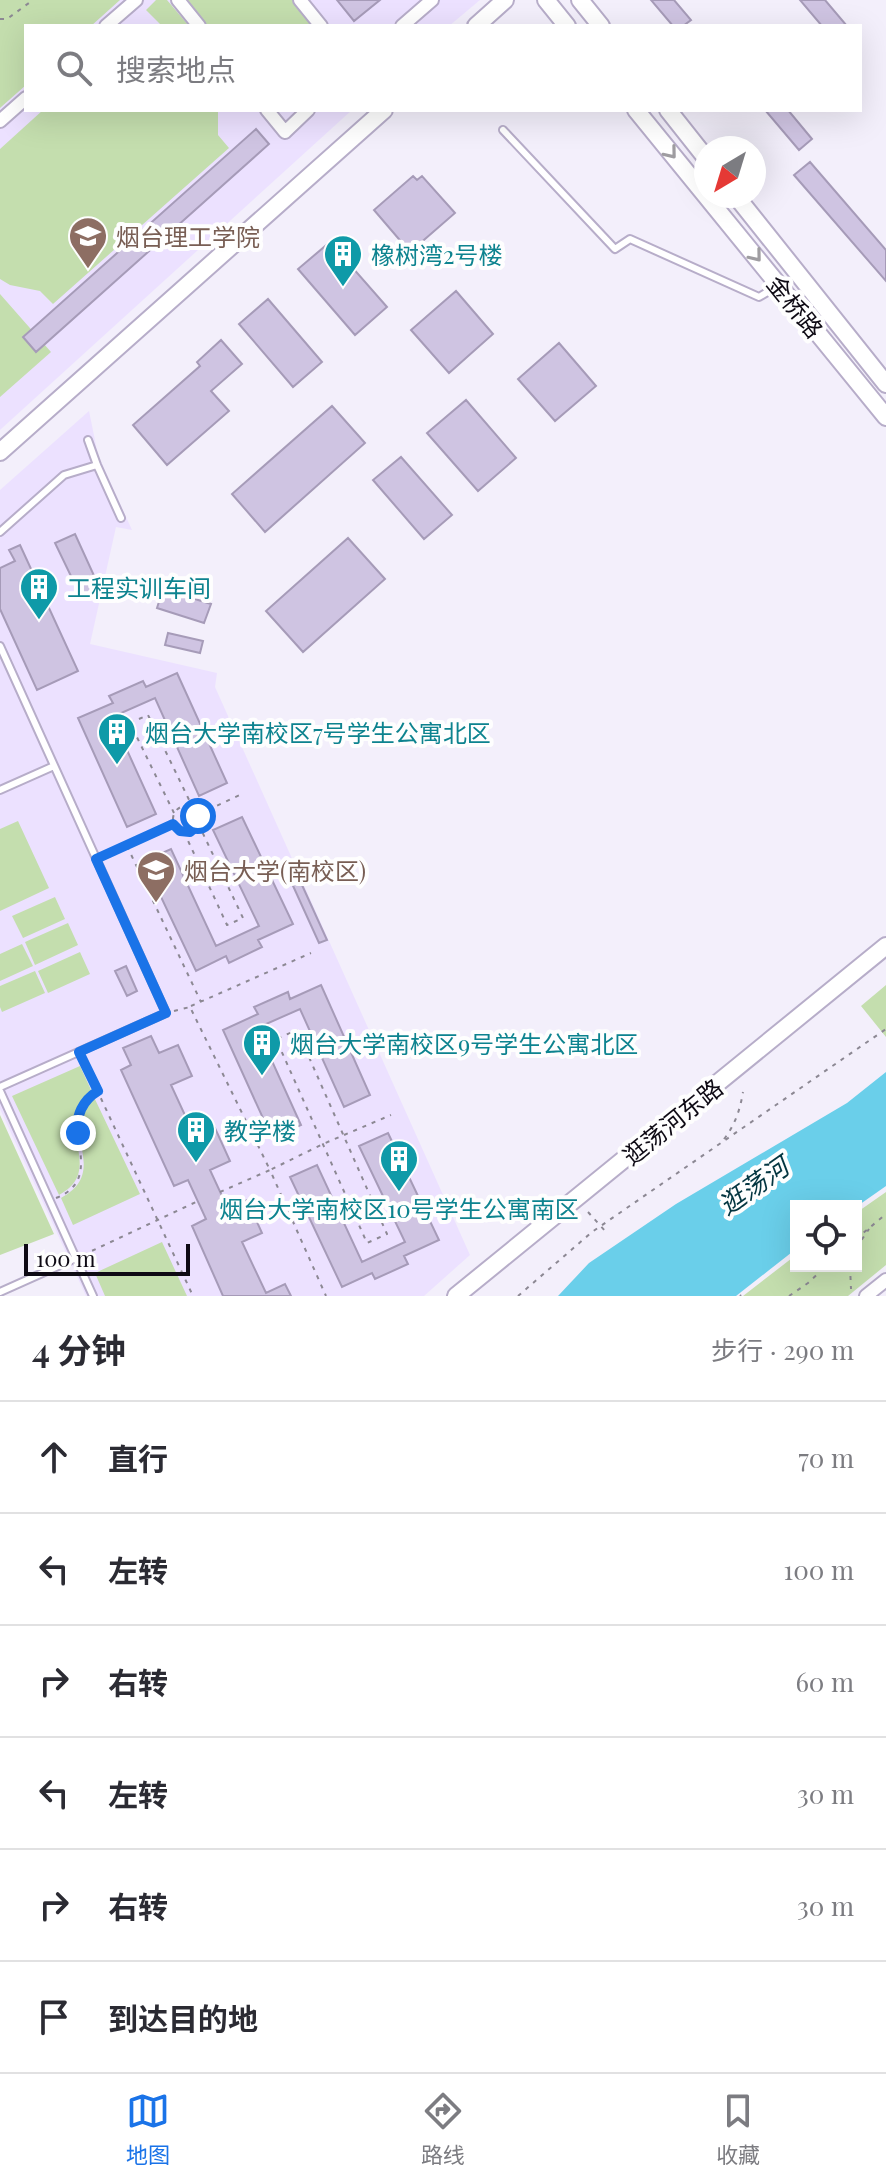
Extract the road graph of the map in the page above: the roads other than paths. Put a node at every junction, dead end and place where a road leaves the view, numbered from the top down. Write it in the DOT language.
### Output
graph roads {
  1 [pos="136,0"];
  2 [pos="178,0"];
  3 [pos="300,0"];
  4 [pos="432,0"];
  5 [pos="505,0"];
  6 [pos="546,0"];
  7 [pos="580,0"];
  8 [pos="108,24"];
  9 [pos="197,24"];
  10 [pos="319,24"];
  11 [pos="404,24"];
  12 [pos="478,24"];
  13 [pos="565,24"];
  14 [pos="599,24"];
  15 [pos="24,100"];
  16 [pos="269,112"];
  17 [pos="306,112"];
  18 [pos="382,112"];
  19 [pos="638,112"];
  20 [pos="670,112"];
  21 [pos="0,121"];
  22 [pos="503,130"];
  23 [pos="694,143"];
  24 [pos="694,181"];
  25 [pos="716,208"];
  26 [pos="746,208"];
  27 [pos="779,286"];
  28 [pos="880,364"];
  29 [pos="886,384"];
  30 [pos="886,417"];
  31 [pos="88,440"];
  32 [pos="0,452"];
  33 [pos="97,465"];
  34 [pos="121,518"];
  35 [pos="0,532"];
  36 [pos="0,646"];
  37 [pos="54,766"];
  38 [pos="0,790"];
  39 [pos="886,946"];
  40 [pos="0,1089"];
  41 [pos="76,1258"];
  42 [pos="886,1280"];
  43 [pos="0,1292"];
  44 [pos="93,1296"];
  45 [pos="456,1296"];
  46 [pos="866,1296"];
  1 -- 8 [label="street"];
  2 -- 9 [label="street"];
  3 -- 10 [label="street"];
  4 -- 11 [label="street"];
  5 -- 12 [label="street"];
  6 -- 13 [label="street"];
  7 -- 14 [label="street"];
  15 -- 21 [label="street"];
  16 -- 17 [label="street"];
  18 -- 32 [label="street"];
  19 -- 24 [label="street, 金桥路, one-way"];
  20 -- 23 [label="street"];
  22 -- 27 [label="lane"];
  25 -- 27 [label="street, 金桥路, one-way"];
  26 -- 28 [label="street, 金桥路"];
  27 -- 30 [label="street, 金桥路"];
  28 -- 29 [label="street, 金桥路"];
  31 -- 33 [label="lane"];
  33 -- 34 [label="lane"];
  33 -- 35 [label="lane"];
  36 -- 37 [label="lane"];
  37 -- 38 [label="lane"];
  37 -- 40 [label="lane"];
  39 -- 45 [label="street, 逛荡河东路"];
  40 -- 41 [label="lane"];
  41 -- 43 [label="lane"];
  41 -- 44 [label="lane"];
  42 -- 46 [label="street"];
}
